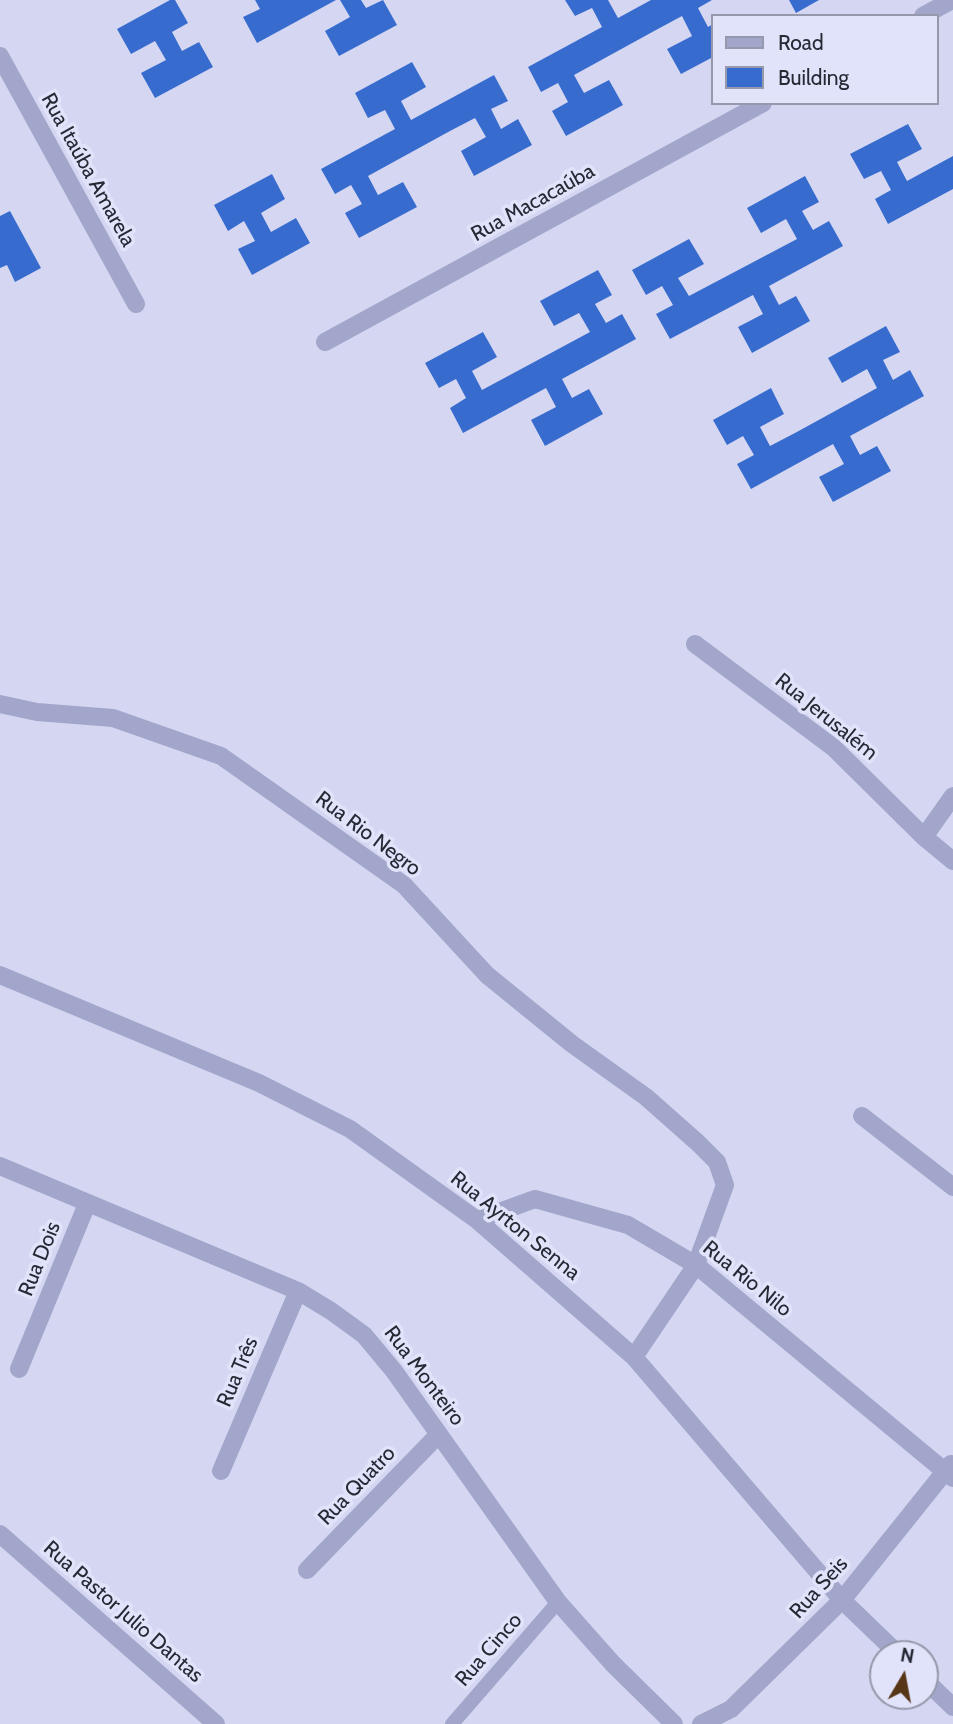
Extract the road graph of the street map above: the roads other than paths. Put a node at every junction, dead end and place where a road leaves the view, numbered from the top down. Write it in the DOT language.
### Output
graph roads {
  1 [pos="952,0"];
  2 [pos="927,14"];
  3 [pos="0,56"];
  4 [pos="759,105"];
  5 [pos="136,304"];
  6 [pos="325,342"];
  7 [pos="695,644"];
  8 [pos="0,705"];
  9 [pos="953,796"];
  10 [pos="924,836"];
  11 [pos="953,860"];
  12 [pos="0,975"];
  13 [pos="862,1116"];
  14 [pos="0,1166"];
  15 [pos="953,1187"];
  16 [pos="87,1204"];
  17 [pos="477,1220"];
  18 [pos="696,1265"];
  19 [pos="298,1291"];
  20 [pos="634,1357"];
  21 [pos="19,1369"];
  22 [pos="439,1434"];
  23 [pos="950,1470"];
  24 [pos="220,1471"];
  25 [pos="0,1534"];
  26 [pos="307,1570"];
  27 [pos="842,1600"];
  28 [pos="558,1602"];
  29 [pos="883,1640"];
  30 [pos="939,1694"];
  31 [pos="953,1707"];
  32 [pos="216,1724"];
  33 [pos="453,1724"];
  34 [pos="674,1724"];
  35 [pos="701,1724"];
  1 -- 2 [label="street"];
  3 -- 5 [label="street, Rua Itaúba Amarela"];
  4 -- 6 [label="street, Rua Macacaúba"];
  7 -- 10 [label="street, Rua Jerusalém"];
  8 -- 18 [label="street, Rua Rio Negro"];
  9 -- 10 [label="street"];
  10 -- 11 [label="street, Rua Jerusalém"];
  12 -- 17 [label="street, Rua Ayrton Senna"];
  13 -- 15 [label="street"];
  14 -- 16 [label="street, Rua Monteiro"];
  16 -- 19 [label="street, Rua Monteiro"];
  16 -- 21 [label="street, Rua Dois"];
  17 -- 18 [label="street, Rua Rio Nilo"];
  17 -- 20 [label="street, Rua Ayrton Senna"];
  18 -- 20 [label="street"];
  18 -- 23 [label="street, Rua Rio Nilo"];
  19 -- 22 [label="street, Rua Monteiro"];
  19 -- 24 [label="street, Rua Três"];
  20 -- 27 [label="street, Rua Ayrton Senna"];
  22 -- 26 [label="street, Rua Quatro"];
  22 -- 28 [label="street, Rua Monteiro"];
  23 -- 27 [label="street, Rua Seis"];
  25 -- 32 [label="street, Rua Pastor Julio Dantas"];
  27 -- 29 [label="street, Rua Ayrton Senna"];
  27 -- 35 [label="street, Rua Seis"];
  28 -- 33 [label="lane, Rua Cinco"];
  28 -- 34 [label="street, Rua Monteiro"];
  30 -- 31 [label="street"];
}
